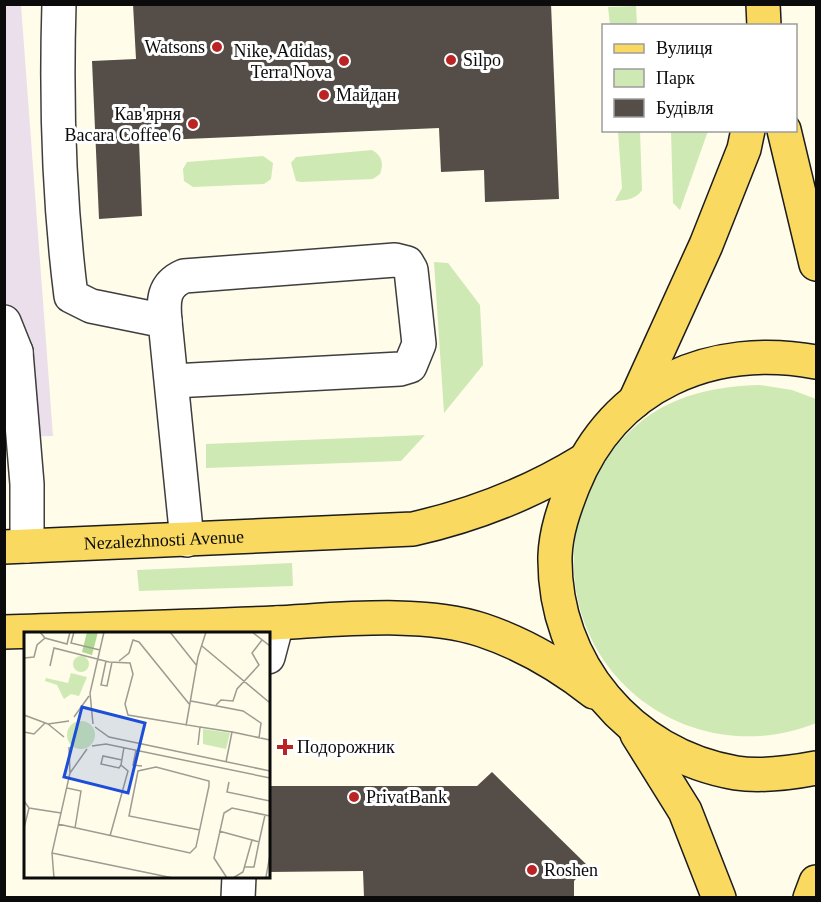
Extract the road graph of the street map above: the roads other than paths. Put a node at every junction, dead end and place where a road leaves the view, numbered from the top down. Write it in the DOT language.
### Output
graph roads {
  1 [pos="59,4"];
  2 [pos="763,4"];
  3 [pos="764,24"];
  4 [pos="748,132"];
  5 [pos="784,132"];
  6 [pos="816,264"];
  7 [pos="165,321"];
  8 [pos="8,342"];
  9 [pos="816,362"];
  10 [pos="173,381"];
  11 [pos="635,401"];
  12 [pos="583,461"];
  13 [pos="187,540"];
  14 [pos="16,546"];
  15 [pos="277,623"];
  16 [pos="4,632"];
  17 [pos="270,649"];
  18 [pos="604,700"];
  19 [pos="632,727"];
  20 [pos="816,768"];
  21 [pos="240,878"];
  22 [pos="816,882"];
  23 [pos="238,897"];
  24 [pos="719,897"];
  25 [pos="810,897"];
  1 -- 7 [label="lane"];
  2 -- 3 [label="main road"];
  4 -- 11 [label="main road"];
  5 -- 6 [label="main road"];
  7 -- 10 [label="lane"];
  7 -- 10 [label="lane"];
  8 -- 14 [label="lane"];
  9 -- 11 [label="main road"];
  10 -- 13 [label="lane"];
  11 -- 12 [label="main road"];
  12 -- 13 [label="main road, Nezalezhnosti Avenue"];
  12 -- 18 [label="main road"];
  13 -- 14 [label="main road, Nezalezhnosti Avenue"];
  15 -- 16 [label="main road"];
  15 -- 17 [label="lane"];
  15 -- 18 [label="main road"];
  18 -- 19 [label="main road"];
  19 -- 20 [label="main road"];
  19 -- 24 [label="main road"];
  21 -- 23 [label="lane"];
  22 -- 25 [label="main road"];
}
